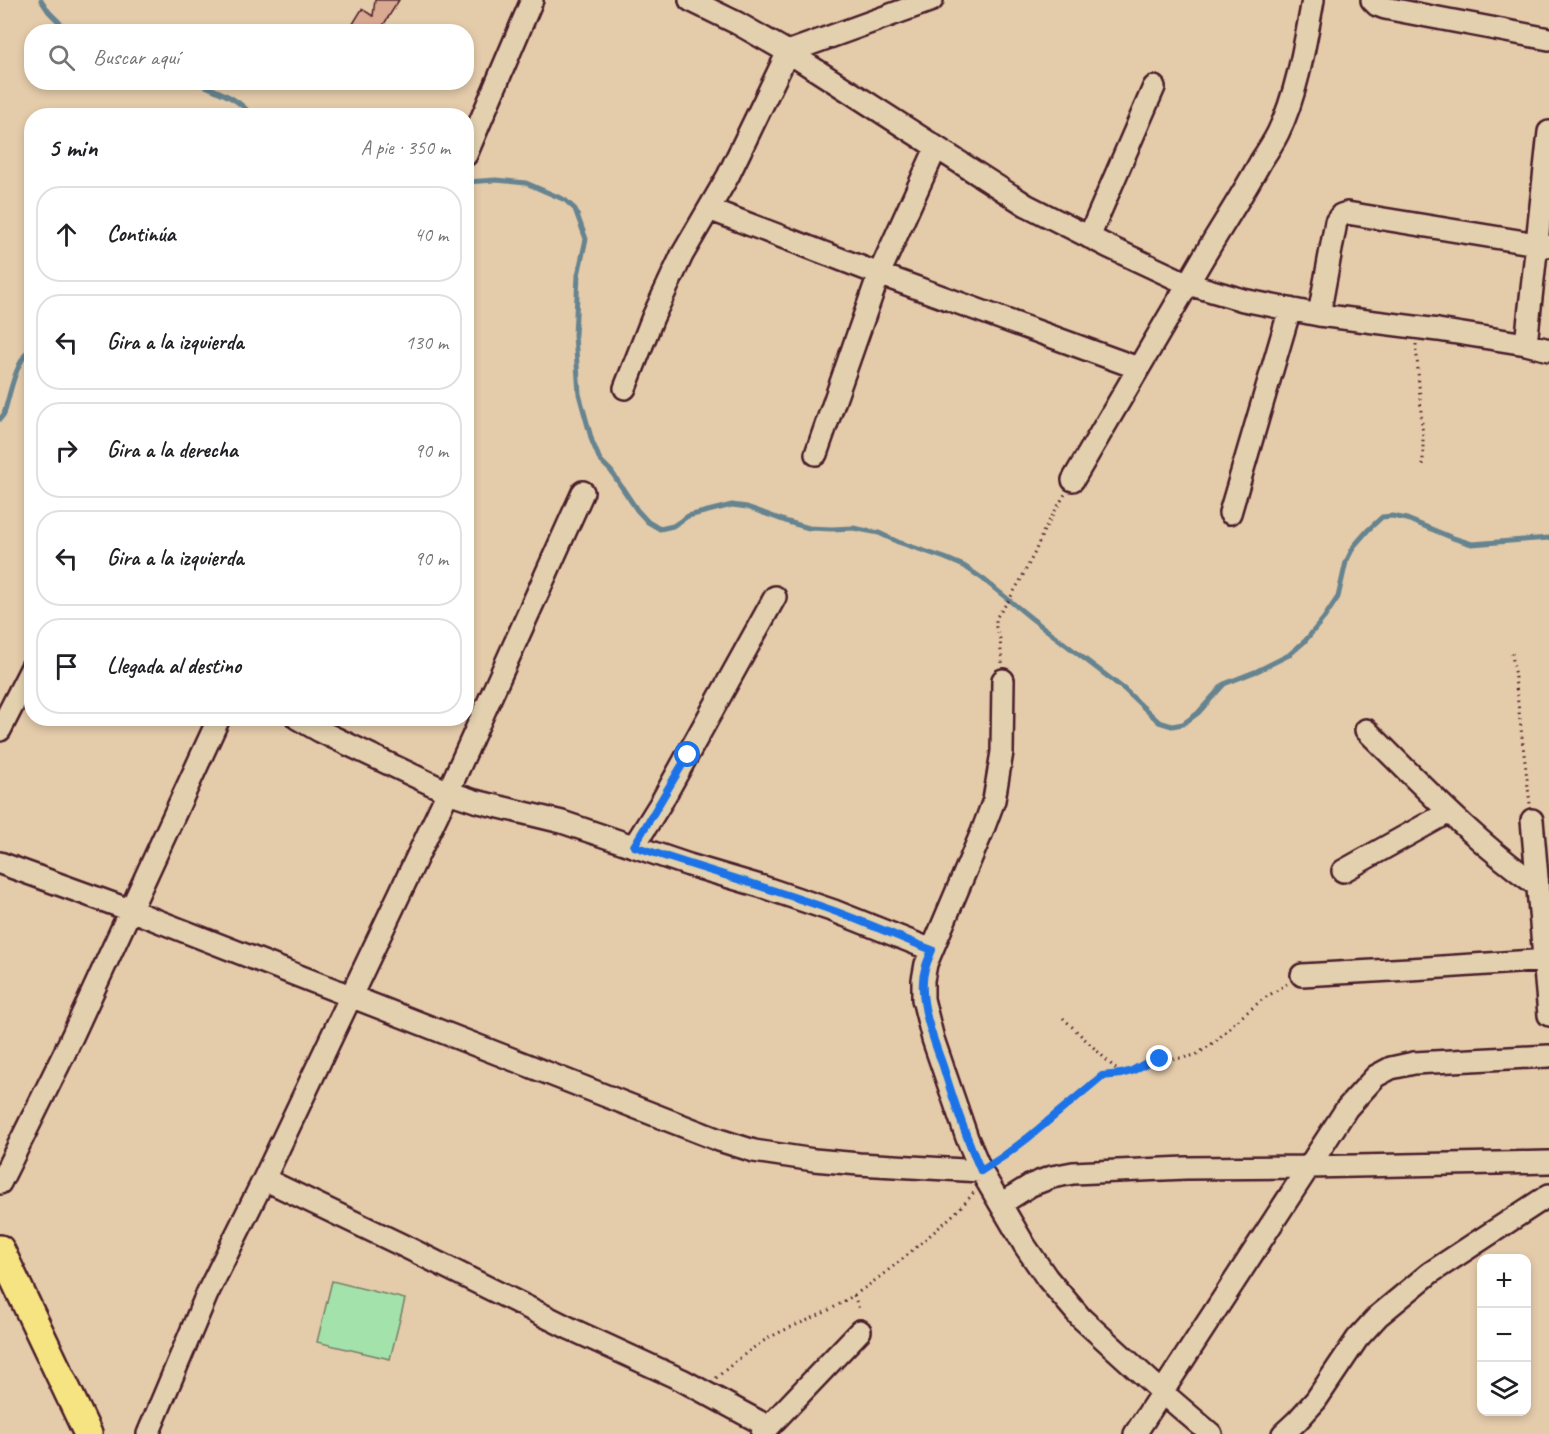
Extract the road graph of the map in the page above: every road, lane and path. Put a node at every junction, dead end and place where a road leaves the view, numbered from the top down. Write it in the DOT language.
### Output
graph roads {
  1 [pos="532,0"];
  2 [pos="690,0"];
  3 [pos="932,0"];
  4 [pos="1313,0"];
  5 [pos="1372,0"];
  6 [pos="1549,39"];
  7 [pos="788,52"];
  8 [pos="1154,87"];
  9 [pos="1549,132"];
  10 [pos="474,136"];
  11 [pos="1549,138"];
  12 [pos="936,147"];
  13 [pos="709,209"];
  14 [pos="1089,237"];
  15 [pos="1543,245"];
  16 [pos="879,274"];
  17 [pos="1188,284"];
  18 [pos="1290,309"];
  19 [pos="1319,315"];
  20 [pos="1414,327"];
  21 [pos="1526,344"];
  22 [pos="1549,350"];
  23 [pos="1138,368"];
  24 [pos="624,388"];
  25 [pos="816,454"];
  26 [pos="1423,465"];
  27 [pos="1073,480"];
  28 [pos="583,492"];
  29 [pos="1230,513"];
  30 [pos="774,597"];
  31 [pos="1512,653"];
  32 [pos="1003,680"];
  33 [pos="24,683"];
  34 [pos="215,726"];
  35 [pos="311,726"];
  36 [pos="0,730"];
  37 [pos="1366,730"];
  38 [pos="448,792"];
  39 [pos="1449,812"];
  40 [pos="1532,820"];
  41 [pos="634,846"];
  42 [pos="0,863"];
  43 [pos="1343,871"];
  44 [pos="1541,876"];
  45 [pos="130,910"];
  46 [pos="932,950"];
  47 [pos="1547,960"];
  48 [pos="1302,975"];
  49 [pos="351,996"];
  50 [pos="1549,1015"];
  51 [pos="1063,1018"];
  52 [pos="1549,1056"];
  53 [pos="1121,1074"];
  54 [pos="1549,1162"];
  55 [pos="1309,1167"];
  56 [pos="981,1171"];
  57 [pos="264,1179"];
  58 [pos="0,1183"];
  59 [pos="1549,1195"];
  60 [pos="1001,1204"];
  61 [pos="0,1249"];
  62 [pos="860,1331"];
  63 [pos="700,1390"];
  64 [pos="1162,1392"];
  65 [pos="765,1431"];
  66 [pos="88,1434"];
  67 [pos="148,1434"];
  68 [pos="1135,1434"];
  69 [pos="1211,1434"];
  70 [pos="1283,1434"];
  1 -- 10 [label="street"];
  2 -- 7 [label="street"];
  3 -- 7 [label="street"];
  4 -- 17 [label="street"];
  5 -- 6 [label="street"];
  7 -- 12 [label="street"];
  7 -- 13 [label="street"];
  8 -- 14 [label="street"];
  9 -- 11 [label="street"];
  11 -- 15 [label="street"];
  12 -- 14 [label="street"];
  12 -- 16 [label="street"];
  13 -- 16 [label="street"];
  13 -- 24 [label="street"];
  14 -- 17 [label="street"];
  15 -- 19 [label="street"];
  15 -- 21 [label="street"];
  16 -- 23 [label="street"];
  16 -- 25 [label="street"];
  17 -- 18 [label="street"];
  17 -- 23 [label="street"];
  18 -- 19 [label="street"];
  18 -- 29 [label="street"];
  19 -- 20 [label="street"];
  20 -- 21 [label="street"];
  20 -- 26 [label="path"];
  21 -- 22 [label="street"];
  23 -- 27 [label="street"];
  27 -- 32 [label="path"];
  28 -- 38 [label="street"];
  30 -- 41 [label="street"];
  31 -- 40 [label="path"];
  32 -- 46 [label="street"];
  33 -- 36 [label="street"];
  34 -- 45 [label="street"];
  35 -- 38 [label="street"];
  37 -- 39 [label="street"];
  38 -- 41 [label="street"];
  38 -- 49 [label="street"];
  39 -- 43 [label="street"];
  39 -- 44 [label="street"];
  40 -- 44 [label="street"];
  41 -- 46 [label="street"];
  42 -- 45 [label="street"];
  44 -- 47 [label="street"];
  45 -- 49 [label="street"];
  45 -- 58 [label="street"];
  46 -- 56 [label="street"];
  47 -- 48 [label="street"];
  47 -- 50 [label="street"];
  48 -- 53 [label="path"];
  49 -- 56 [label="street"];
  49 -- 57 [label="street"];
  51 -- 53 [label="path"];
  52 -- 55 [label="street"];
  53 -- 56 [label="path"];
  54 -- 55 [label="street"];
  55 -- 60 [label="street"];
  55 -- 64 [label="street"];
  56 -- 60 [label="street"];
  56 -- 63 [label="path"];
  57 -- 63 [label="street"];
  57 -- 67 [label="street"];
  59 -- 70 [label="street"];
  60 -- 64 [label="street"];
  61 -- 66 [label="main road"];
  62 -- 65 [label="street"];
  63 -- 65 [label="street"];
  64 -- 68 [label="street"];
  64 -- 69 [label="street"];
}
